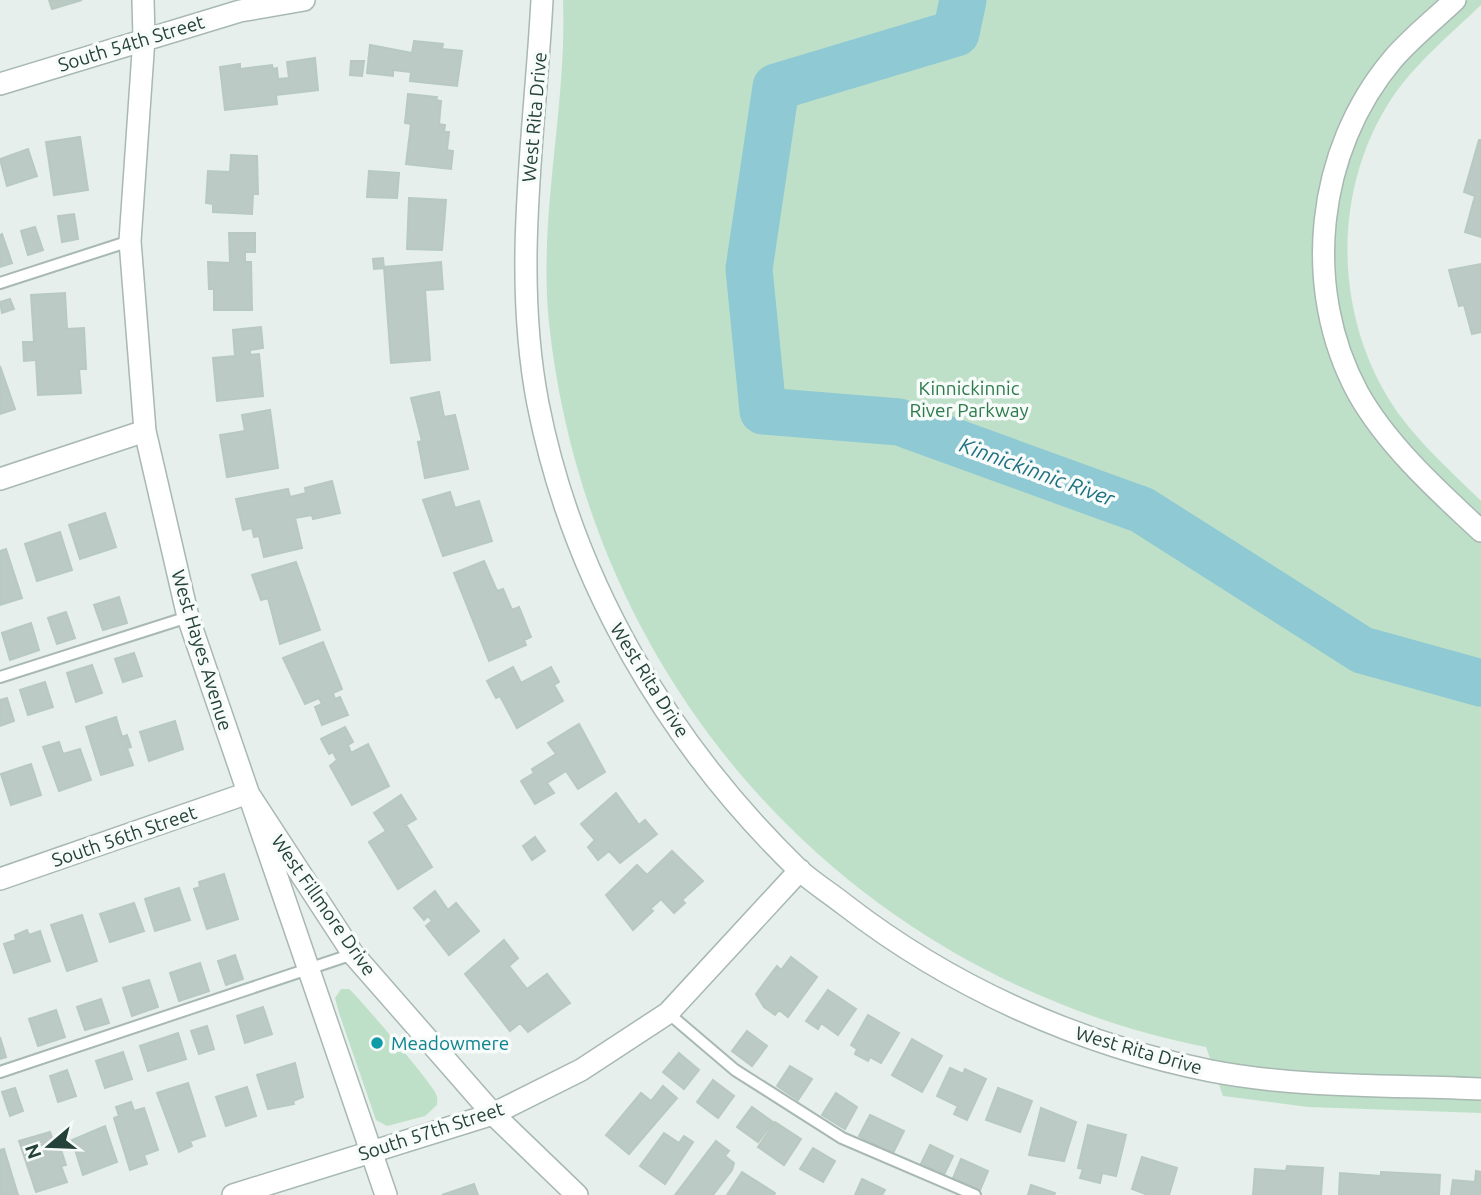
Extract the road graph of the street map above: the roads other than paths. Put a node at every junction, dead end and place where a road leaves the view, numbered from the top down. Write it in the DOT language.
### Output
graph roads {
  1 [pos="143,0"];
  2 [pos="304,0"];
  3 [pos="542,0"];
  4 [pos="1455,0"];
  5 [pos="144,38"];
  6 [pos="0,84"];
  7 [pos="130,241"];
  8 [pos="0,283"];
  9 [pos="145,431"];
  10 [pos="0,479"];
  11 [pos="1481,531"];
  12 [pos="188,617"];
  13 [pos="0,677"];
  14 [pos="248,793"];
  15 [pos="800,870"];
  16 [pos="0,878"];
  17 [pos="353,954"];
  18 [pos="309,970"];
  19 [pos="668,1013"];
  20 [pos="0,1072"];
  21 [pos="1481,1089"];
  22 [pos="493,1114"];
  23 [pos="371,1152"];
  24 [pos="233,1195"];
  25 [pos="386,1195"];
  26 [pos="577,1195"];
  27 [pos="975,1195"];
  1 -- 5 [label="street, West Hayes Avenue"];
  2 -- 5 [label="street, South 54th Street"];
  3 -- 15 [label="street, West Rita Drive"];
  4 -- 11 [label="street"];
  5 -- 6 [label="street, South 54th Street"];
  5 -- 7 [label="street, West Hayes Avenue"];
  7 -- 8 [label="lane"];
  7 -- 9 [label="street, West Hayes Avenue"];
  9 -- 10 [label="street"];
  9 -- 12 [label="street, West Hayes Avenue"];
  12 -- 13 [label="lane"];
  12 -- 14 [label="street, West Hayes Avenue"];
  14 -- 16 [label="street, South 56th Street"];
  14 -- 17 [label="street, West Fillmore Drive"];
  14 -- 18 [label="street, West Hayes Avenue"];
  15 -- 19 [label="street, South 57th Street"];
  15 -- 21 [label="street, West Rita Drive"];
  17 -- 18 [label="lane"];
  17 -- 22 [label="street, West Fillmore Drive"];
  18 -- 20 [label="lane"];
  18 -- 23 [label="street, West Hayes Avenue"];
  19 -- 22 [label="street, South 57th Street"];
  19 -- 27 [label="lane"];
  22 -- 23 [label="street, South 57th Street"];
  22 -- 26 [label="street, West Fillmore Drive"];
  23 -- 24 [label="street, South 57th Street"];
  23 -- 25 [label="street, West Hayes Avenue"];
}
